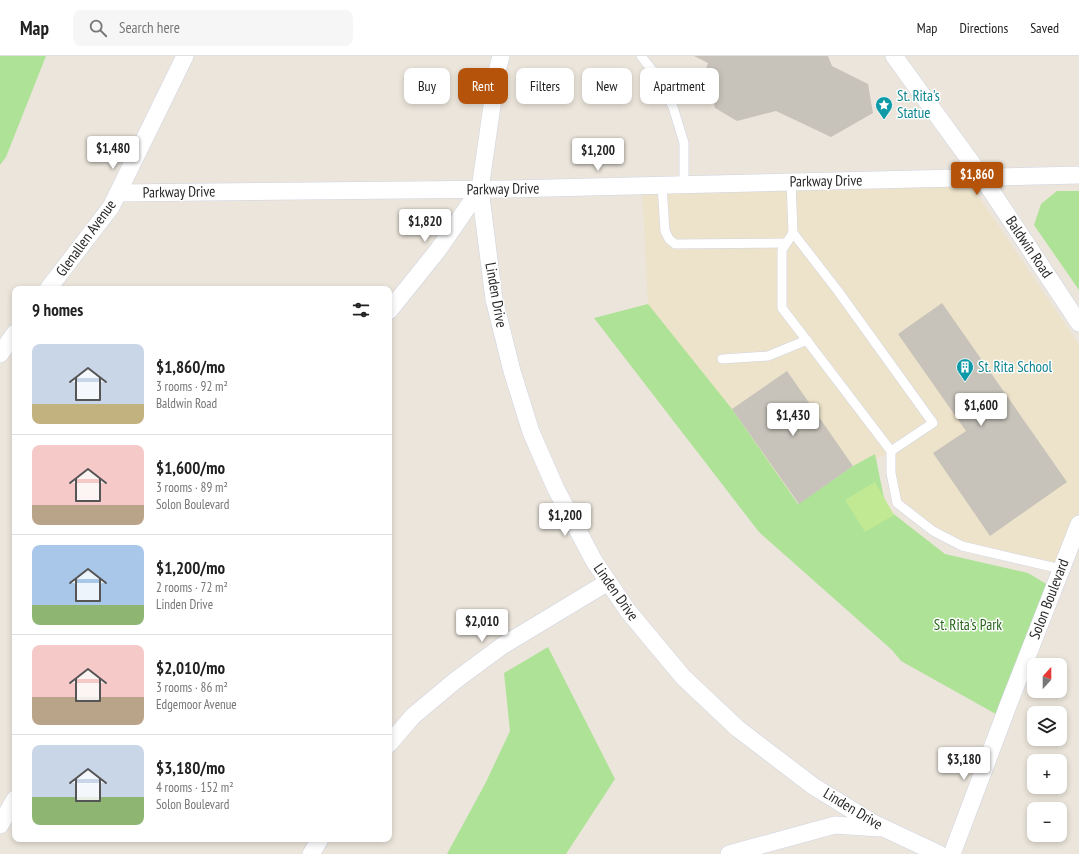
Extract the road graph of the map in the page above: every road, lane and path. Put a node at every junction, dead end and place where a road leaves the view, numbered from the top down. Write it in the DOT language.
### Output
graph roads {
  1 [pos="185,56"];
  2 [pos="501,56"];
  3 [pos="641,56"];
  4 [pos="894,56"];
  5 [pos="1079,175"];
  6 [pos="982,178"];
  7 [pos="791,182"];
  8 [pos="662,185"];
  9 [pos="684,185"];
  10 [pos="480,190"];
  11 [pos="118,193"];
  12 [pos="793,233"];
  13 [pos="786,243"];
  14 [pos="50,286"];
  15 [pos="392,307"];
  16 [pos="1079,323"];
  17 [pos="12,337"];
  18 [pos="807,340"];
  19 [pos="0,354"];
  20 [pos="722,359"];
  21 [pos="891,450"];
  22 [pos="1079,524"];
  23 [pos="1060,569"];
  24 [pos="608,582"];
  25 [pos="392,740"];
  26 [pos="12,804"];
  27 [pos="0,825"];
  28 [pos="885,829"];
  29 [pos="318,842"];
  30 [pos="311,854"];
  31 [pos="729,854"];
  32 [pos="939,854"];
  33 [pos="952,854"];
  1 -- 11 [label="street, Glenallen Avenue"];
  2 -- 10 [label="street, Linden Drive"];
  3 -- 9 [label="lane"];
  4 -- 6 [label="street, Baldwin Road"];
  5 -- 6 [label="street, Parkway Drive"];
  6 -- 7 [label="street, Parkway Drive"];
  6 -- 16 [label="street, Baldwin Road"];
  7 -- 9 [label="street, Parkway Drive"];
  7 -- 12 [label="lane"];
  8 -- 9 [label="street, Parkway Drive"];
  8 -- 10 [label="street, Parkway Drive"];
  8 -- 13 [label="lane"];
  10 -- 11 [label="street, Parkway Drive"];
  10 -- 15 [label="street"];
  10 -- 24 [label="street, Linden Drive"];
  11 -- 14 [label="street, Glenallen Avenue"];
  12 -- 13 [label="lane"];
  12 -- 21 [label="lane"];
  13 -- 18 [label="lane"];
  17 -- 19 [label="street"];
  18 -- 20 [label="lane"];
  18 -- 21 [label="lane"];
  21 -- 23 [label="lane"];
  22 -- 23 [label="street, Solon Boulevard"];
  23 -- 33 [label="street, Solon Boulevard"];
  24 -- 25 [label="street"];
  24 -- 28 [label="street, Linden Drive"];
  26 -- 27 [label="street"];
  28 -- 31 [label="street"];
  28 -- 32 [label="street, Linden Drive"];
  29 -- 30 [label="street"];
}
